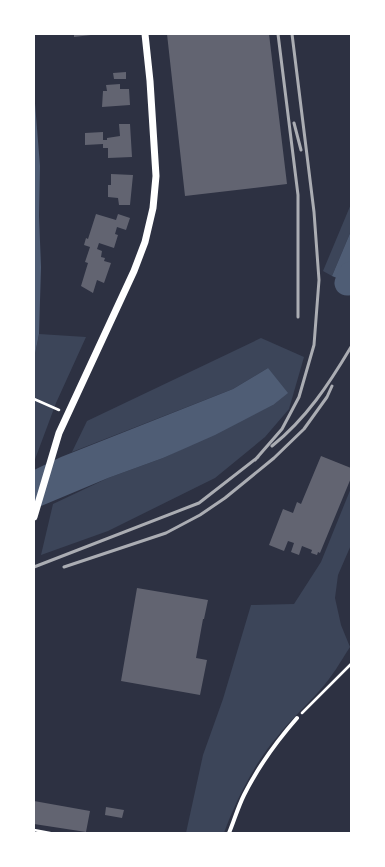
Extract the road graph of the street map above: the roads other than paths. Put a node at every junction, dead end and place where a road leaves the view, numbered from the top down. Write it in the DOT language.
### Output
graph roads {
  1 [pos="145,34"];
  2 [pos="34,517"];
  3 [pos="297,718"];
  4 [pos="229,833"];
  1 -- 2 [label="street"];
  3 -- 4 [label="street"];
}
